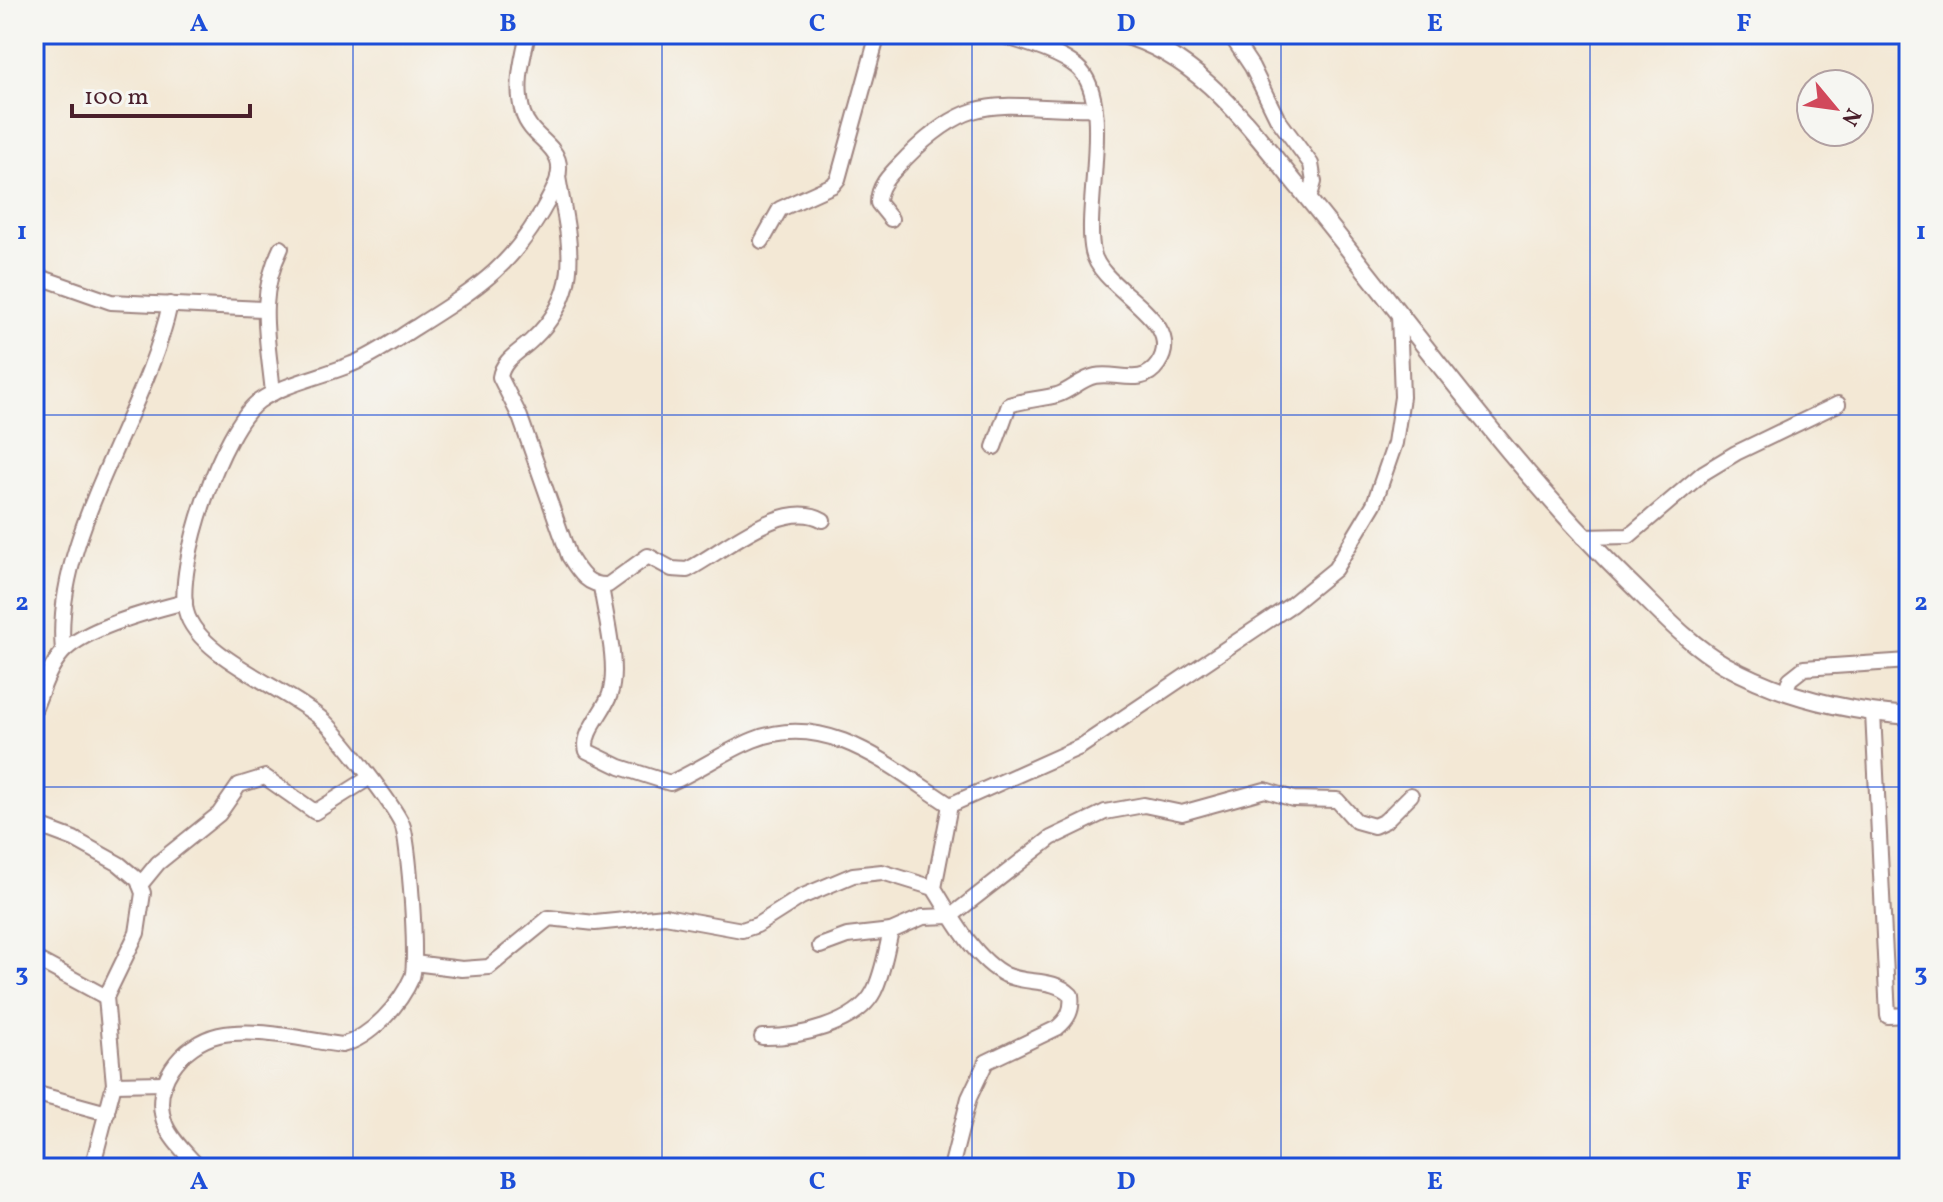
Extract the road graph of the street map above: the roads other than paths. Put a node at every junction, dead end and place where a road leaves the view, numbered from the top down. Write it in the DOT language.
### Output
graph roads {
  1 [pos="528,34"];
  2 [pos="878,34"];
  3 [pos="998,34"];
  4 [pos="1120,34"];
  5 [pos="1230,34"];
  6 [pos="1094,108"];
  7 [pos="558,173"];
  8 [pos="1309,199"];
  9 [pos="891,219"];
  10 [pos="762,241"];
  11 [pos="281,248"];
  12 [pos="34,275"];
  13 [pos="170,304"];
  14 [pos="263,309"];
  15 [pos="1399,314"];
  16 [pos="273,393"];
  17 [pos="1838,404"];
  18 [pos="994,447"];
  19 [pos="823,520"];
  20 [pos="1583,537"];
  21 [pos="601,586"];
  22 [pos="185,602"];
  23 [pos="63,651"];
  24 [pos="1909,661"];
  25 [pos="1785,691"];
  26 [pos="34,710"];
  27 [pos="1873,713"];
  28 [pos="1909,716"];
  29 [pos="369,778"];
  30 [pos="1411,795"];
  31 [pos="950,805"];
  32 [pos="34,824"];
  33 [pos="140,885"];
  34 [pos="934,888"];
  35 [pos="951,916"];
  36 [pos="891,931"];
  37 [pos="820,946"];
  38 [pos="34,958"];
  39 [pos="414,963"];
  40 [pos="106,997"];
  41 [pos="1909,1015"];
  42 [pos="762,1037"];
  43 [pos="164,1083"];
  44 [pos="114,1084"];
  45 [pos="34,1093"];
  46 [pos="107,1113"];
  47 [pos="92,1168"];
  48 [pos="199,1168"];
  49 [pos="951,1168"];
  1 -- 7 [label="street"];
  2 -- 10 [label="street"];
  3 -- 6 [label="street"];
  4 -- 8 [label="street"];
  5 -- 8 [label="street"];
  6 -- 9 [label="street"];
  6 -- 18 [label="street"];
  7 -- 16 [label="street"];
  7 -- 21 [label="street"];
  8 -- 15 [label="street"];
  11 -- 14 [label="street"];
  12 -- 13 [label="street"];
  13 -- 14 [label="street"];
  13 -- 23 [label="street"];
  14 -- 16 [label="street"];
  15 -- 20 [label="street"];
  15 -- 31 [label="street"];
  16 -- 22 [label="street"];
  17 -- 20 [label="street"];
  19 -- 21 [label="street"];
  20 -- 25 [label="street"];
  21 -- 31 [label="street"];
  22 -- 23 [label="street"];
  22 -- 29 [label="street"];
  23 -- 26 [label="street"];
  24 -- 25 [label="street"];
  25 -- 27 [label="street"];
  27 -- 28 [label="street"];
  27 -- 41 [label="street"];
  29 -- 33 [label="street"];
  29 -- 39 [label="street"];
  30 -- 35 [label="street"];
  31 -- 34 [label="street"];
  32 -- 33 [label="street"];
  33 -- 40 [label="street"];
  34 -- 35 [label="street"];
  34 -- 39 [label="street"];
  35 -- 36 [label="street"];
  35 -- 49 [label="street"];
  36 -- 37 [label="street"];
  36 -- 42 [label="street"];
  38 -- 40 [label="street"];
  39 -- 43 [label="street"];
  40 -- 44 [label="street"];
  43 -- 44 [label="street"];
  43 -- 48 [label="street"];
  44 -- 46 [label="street"];
  45 -- 46 [label="street"];
  46 -- 47 [label="street"];
}
